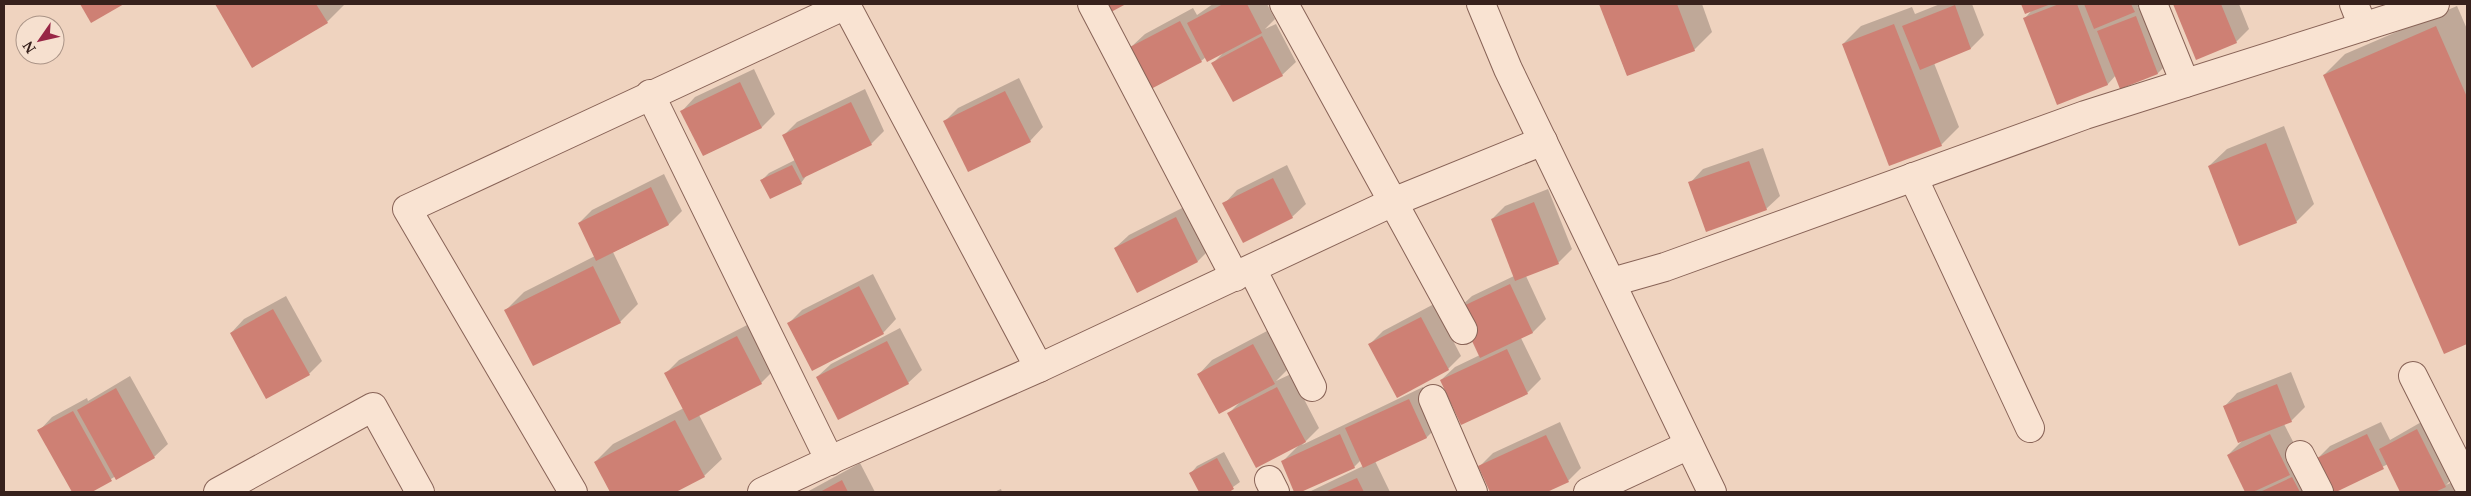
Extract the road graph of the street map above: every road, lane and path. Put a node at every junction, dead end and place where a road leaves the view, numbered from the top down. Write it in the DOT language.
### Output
graph roads {
  1 [pos="847,4"];
  2 [pos="1092,4"];
  3 [pos="1284,4"];
  4 [pos="1481,4"];
  5 [pos="2154,4"];
  6 [pos="2435,4"];
  7 [pos="2358,15"];
  8 [pos="2185,82"];
  9 [pos="650,94"];
  10 [pos="1543,141"];
  11 [pos="1913,177"];
  12 [pos="1393,202"];
  13 [pos="1243,273"];
  14 [pos="1612,282"];
  15 [pos="1463,330"];
  16 [pos="1039,368"];
  17 [pos="2413,376"];
  18 [pos="1312,387"];
  19 [pos="1433,398"];
  20 [pos="2030,428"];
  21 [pos="1689,445"];
  22 [pos="2300,455"];
  23 [pos="830,461"];
  24 [pos="2467,483"];
  25 [pos="218,492"];
  26 [pos="420,492"];
  27 [pos="573,492"];
  28 [pos="762,492"];
  29 [pos="1473,492"];
  30 [pos="1588,492"];
  31 [pos="1712,492"];
  32 [pos="2319,492"];
  1 -- 9 [label="street"];
  1 -- 16 [label="street"];
  2 -- 13 [label="street"];
  3 -- 12 [label="street"];
  4 -- 10 [label="street"];
  5 -- 8 [label="street"];
  6 -- 7 [label="street"];
  7 -- 8 [label="street"];
  8 -- 11 [label="street"];
  9 -- 23 [label="street"];
  9 -- 27 [label="street"];
  10 -- 12 [label="street"];
  10 -- 14 [label="street"];
  11 -- 14 [label="street"];
  11 -- 20 [label="street"];
  12 -- 13 [label="street"];
  12 -- 15 [label="street"];
  13 -- 16 [label="street"];
  13 -- 18 [label="street"];
  14 -- 21 [label="street"];
  16 -- 23 [label="street"];
  17 -- 24 [label="street"];
  19 -- 29 [label="street"];
  21 -- 30 [label="street"];
  21 -- 31 [label="street"];
  22 -- 32 [label="street"];
  23 -- 28 [label="street"];
  25 -- 26 [label="street"];
}
